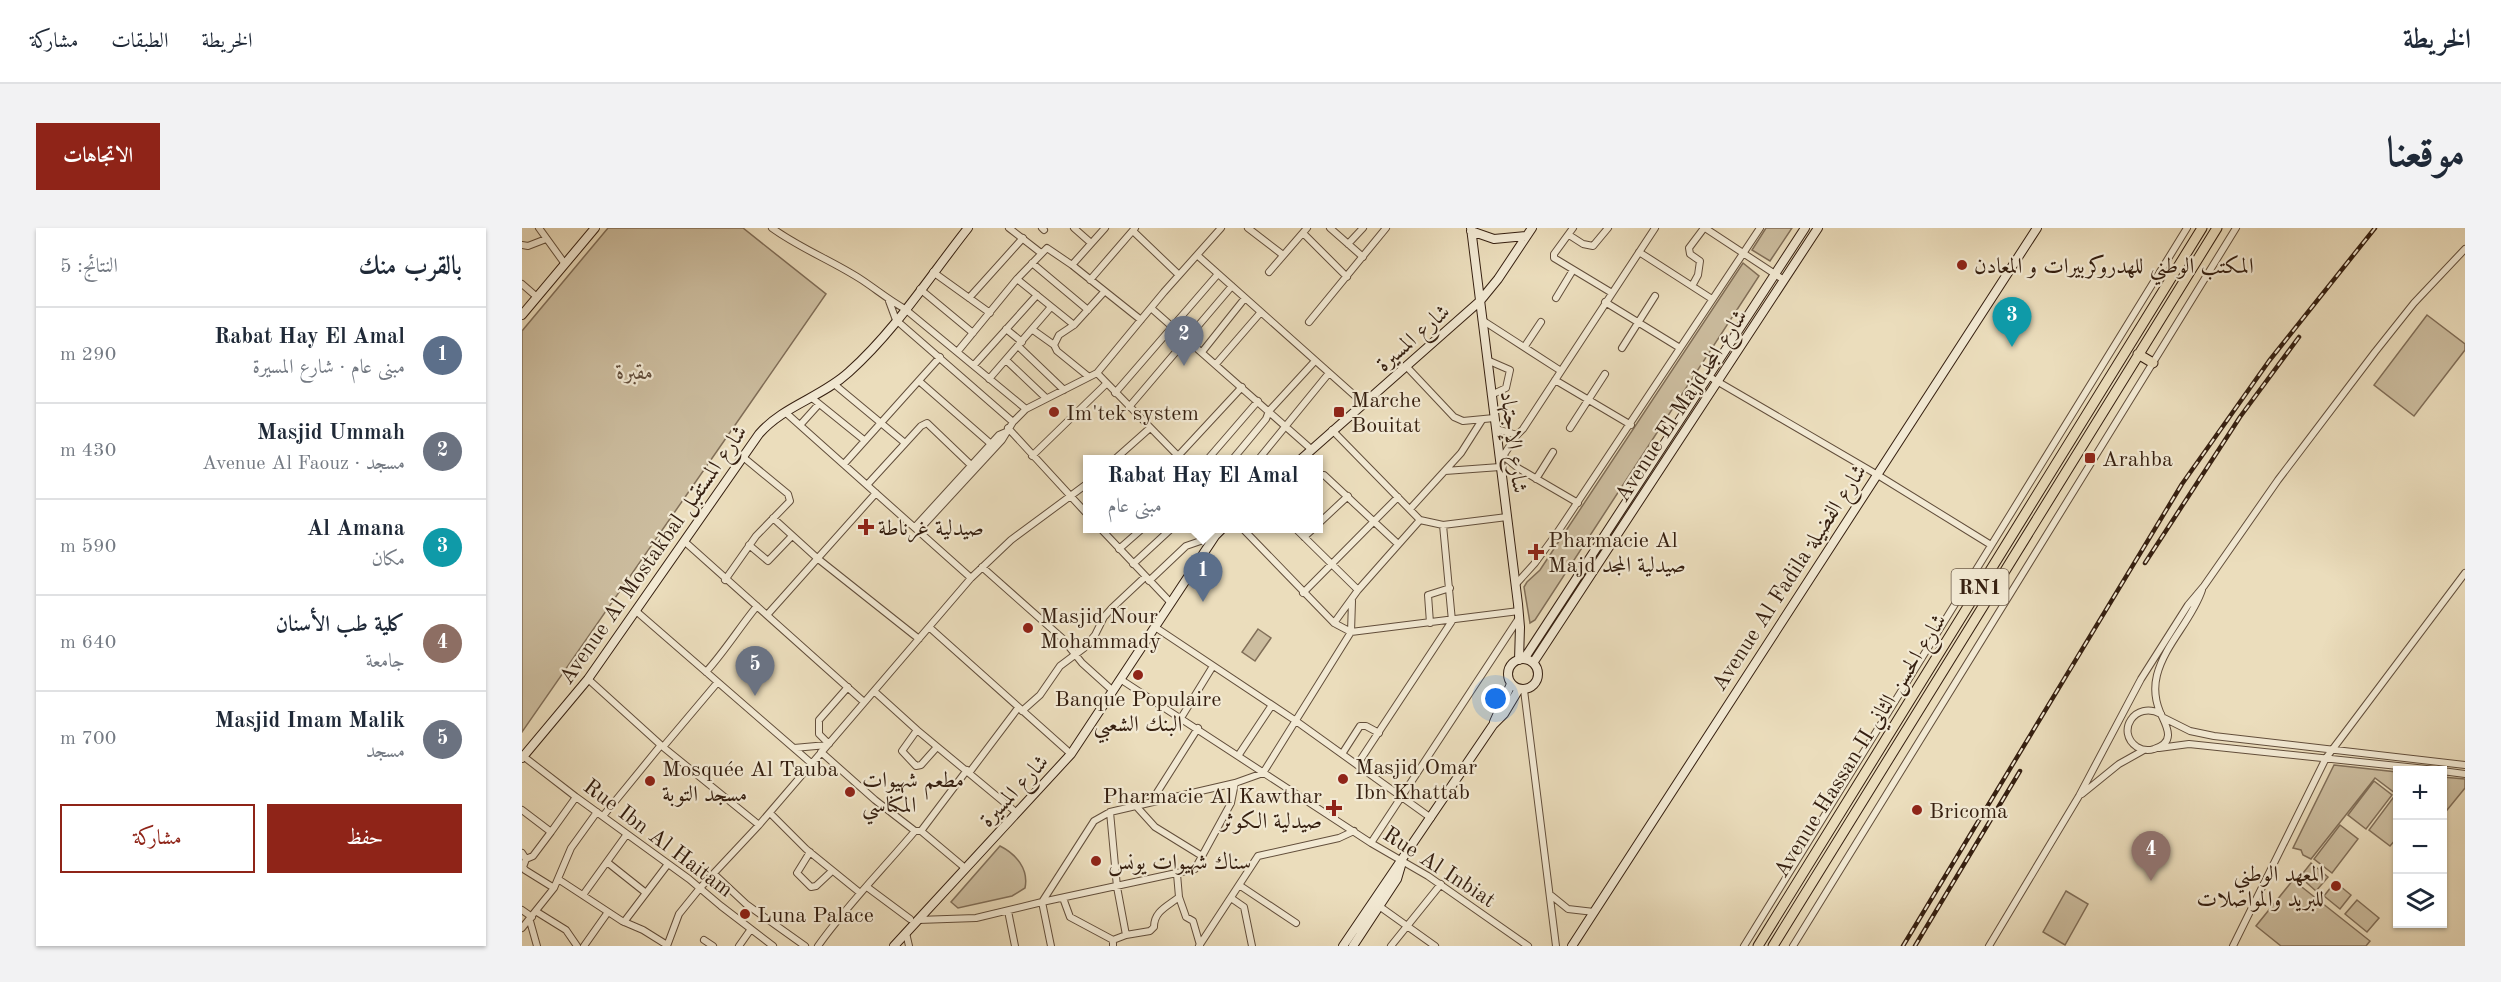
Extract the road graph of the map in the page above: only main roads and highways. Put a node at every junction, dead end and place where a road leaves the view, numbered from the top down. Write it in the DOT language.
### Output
graph roads {
  1 [pos="2202,228"];
  2 [pos="2217,228"];
  3 [pos="2138,354"];
  4 [pos="2153,363"];
  5 [pos="1955,603"];
  6 [pos="1966,610"];
  7 [pos="1873,737"];
  8 [pos="1883,744"];
  9 [pos="1758,946"];
  10 [pos="1773,946"];
  1 -- 6 [label="main road, Avenue Hassan II شارع الحسن الثاني / RN1"];
  2 -- 3 [label="main road, Avenue Hassan II شارع الحسن الثاني / RN1"];
  3 -- 4 [label="main road"];
  3 -- 10 [label="main road, Avenue Hassan II شارع الحسن الثاني / RN1"];
  5 -- 6 [label="main road"];
  6 -- 8 [label="main road, Avenue Hassan II شارع الحسن الثاني / RN1"];
  7 -- 8 [label="main road"];
  8 -- 9 [label="main road, Avenue Hassan II شارع الحسن الثاني / RN1"];
}
